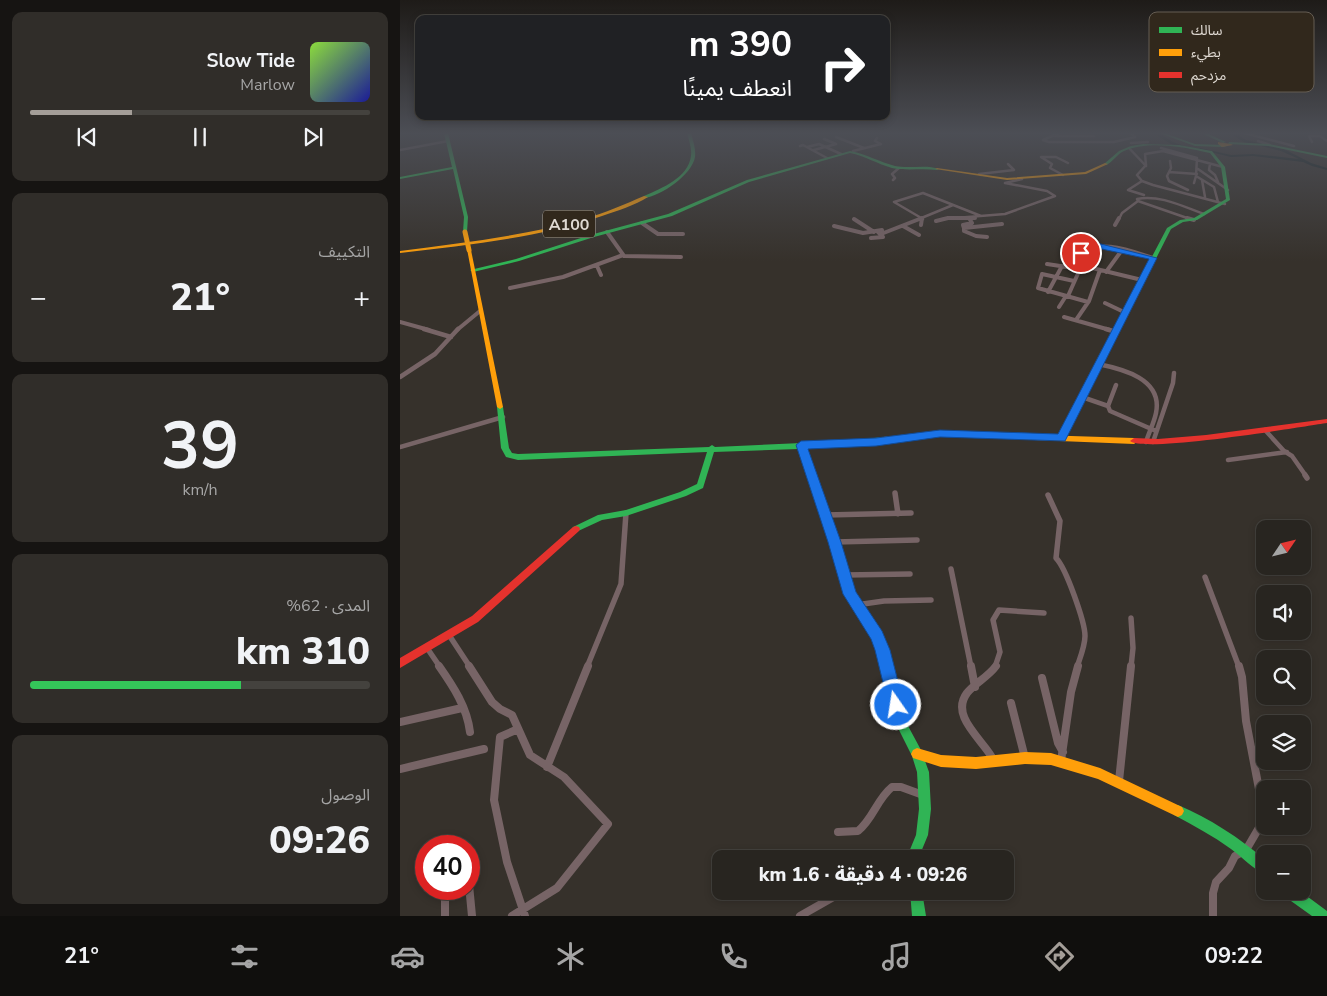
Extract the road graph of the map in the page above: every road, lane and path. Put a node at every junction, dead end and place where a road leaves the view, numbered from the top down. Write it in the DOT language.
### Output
graph roads {
  1 [pos="1197,175"];
  2 [pos="456,176"];
  3 [pos="675,176"];
  4 [pos="766,176"];
  5 [pos="893,176"];
  6 [pos="986,176"];
  7 [pos="1055,176"];
  8 [pos="1138,176"];
  9 [pos="1167,176"];
  10 [pos="1198,176"];
  11 [pos="1208,176"];
  12 [pos="1215,176"];
  13 [pos="1224,176"];
  14 [pos="1022,179"];
  15 [pos="893,180"];
  16 [pos="1202,180"];
  17 [pos="1142,182"];
  18 [pos="1194,183"];
  19 [pos="1218,183"];
  20 [pos="1160,187"];
  21 [pos="1214,187"];
  22 [pos="1226,188"];
  23 [pos="1196,190"];
  24 [pos="1155,191"];
  25 [pos="1186,192"];
  26 [pos="1196,195"];
  27 [pos="1154,198"];
  28 [pos="1205,198"];
  29 [pos="1138,201"];
  30 [pos="1222,203"];
  31 [pos="953,205"];
  32 [pos="1204,214"];
  33 [pos="982,216"];
  34 [pos="921,218"];
  35 [pos="970,218"];
  36 [pos="854,219"];
  37 [pos="1194,220"];
  38 [pos="936,221"];
  39 [pos="642,223"];
  40 [pos="896,223"];
  41 [pos="1002,224"];
  42 [pos="921,225"];
  43 [pos="1115,225"];
  44 [pos="834,226"];
  45 [pos="903,226"];
  46 [pos="964,228"];
  47 [pos="607,232"];
  48 [pos="878,233"];
  49 [pos="683,234"];
  50 [pos="919,235"];
  51 [pos="987,236"];
  52 [pos="871,238"];
  53 [pos="400,250"];
  54 [pos="1122,250"];
  55 [pos="623,255"];
  56 [pos="1079,256"];
  57 [pos="681,257"];
  58 [pos="1153,258"];
  59 [pos="1047,264"];
  60 [pos="597,266"];
  61 [pos="1062,266"];
  62 [pos="1088,267"];
  63 [pos="473,270"];
  64 [pos="1100,270"];
  65 [pos="1106,272"];
  66 [pos="601,275"];
  67 [pos="1055,276"];
  68 [pos="1142,280"];
  69 [pos="1074,281"];
  70 [pos="510,288"];
  71 [pos="1048,292"];
  72 [pos="1067,296"];
  73 [pos="1088,302"];
  74 [pos="1105,303"];
  75 [pos="1059,307"];
  76 [pos="480,311"];
  77 [pos="1126,313"];
  78 [pos="1064,317"];
  79 [pos="1076,320"];
  80 [pos="400,322"];
  81 [pos="1116,332"];
  82 [pos="452,337"];
  83 [pos="1098,364"];
  84 [pos="1174,373"];
  85 [pos="400,377"];
  86 [pos="1116,385"];
  87 [pos="1082,397"];
  88 [pos="1108,406"];
  89 [pos="502,417"];
  90 [pos="1327,421"];
  91 [pos="1151,428"];
  92 [pos="1264,430"];
  93 [pos="1156,431"];
  94 [pos="1061,438"];
  95 [pos="1150,442"];
  96 [pos="801,445"];
  97 [pos="400,448"];
  98 [pos="712,448"];
  99 [pos="1287,452"];
  100 [pos="1228,460"];
  101 [pos="1307,478"];
  102 [pos="895,493"];
  103 [pos="1048,495"];
  104 [pos="626,513"];
  105 [pos="911,513"];
  106 [pos="826,514"];
  107 [pos="898,514"];
  108 [pos="917,540"];
  109 [pos="835,542"];
  110 [pos="952,569"];
  111 [pos="910,574"];
  112 [pos="845,575"];
  113 [pos="1205,577"];
  114 [pos="931,600"];
  115 [pos="856,606"];
  116 [pos="1044,613"];
  117 [pos="1131,618"];
  118 [pos="450,635"];
  119 [pos="427,648"];
  120 [pos="400,663"];
  121 [pos="1042,678"];
  122 [pos="975,687"];
  123 [pos="1011,703"];
  124 [pos="462,708"];
  125 [pos="400,722"];
  126 [pos="518,729"];
  127 [pos="470,732"];
  128 [pos="484,750"];
  129 [pos="1063,752"];
  130 [pos="917,754"];
  131 [pos="1025,758"];
  132 [pos="994,762"];
  133 [pos="1060,762"];
  134 [pos="547,767"];
  135 [pos="400,769"];
  136 [pos="1119,781"];
  137 [pos="925,796"];
  138 [pos="838,832"];
  139 [pos="917,850"];
  140 [pos="1246,850"];
  141 [pos="1256,859"];
  142 [pos="445,900"];
  143 [pos="470,900"];
  144 [pos="828,900"];
  145 [pos="917,900"];
  146 [pos="1302,900"];
  147 [pos="524,913"];
  148 [pos="445,916"];
  149 [pos="472,916"];
  150 [pos="512,916"];
  151 [pos="800,916"];
  152 [pos="920,916"];
  153 [pos="1213,916"];
  154 [pos="1324,916"];
  1 -- 18 [label="street"];
  2 -- 63 [label="main road, bridge"];
  3 -- 53 [label="main road, A100 / A100"];
  4 -- 39 [label="main road"];
  5 -- 15 [label="street"];
  6 -- 14 [label="main road"];
  7 -- 14 [label="main road"];
  8 -- 17 [label="street"];
  9 -- 25 [label="street"];
  10 -- 16 [label="street"];
  11 -- 19 [label="street"];
  12 -- 19 [label="street"];
  13 -- 22 [label="main road"];
  14 -- 33 [label="street"];
  16 -- 21 [label="street"];
  16 -- 28 [label="street"];
  17 -- 20 [label="street"];
  17 -- 27 [label="street"];
  19 -- 22 [label="street"];
  20 -- 24 [label="street"];
  20 -- 25 [label="street"];
  21 -- 22 [label="street"];
  21 -- 30 [label="street"];
  22 -- 30 [label="main road"];
  23 -- 26 [label="street"];
  25 -- 26 [label="street"];
  26 -- 28 [label="street"];
  27 -- 29 [label="street"];
  27 -- 32 [label="street"];
  28 -- 30 [label="street"];
  29 -- 37 [label="street"];
  29 -- 43 [label="street"];
  30 -- 32 [label="main road"];
  31 -- 33 [label="street"];
  31 -- 34 [label="street"];
  31 -- 34 [label="street"];
  32 -- 37 [label="main road"];
  33 -- 35 [label="street"];
  34 -- 42 [label="street"];
  34 -- 45 [label="street"];
  35 -- 38 [label="street"];
  35 -- 46 [label="street"];
  36 -- 48 [label="street"];
  37 -- 58 [label="main road"];
  39 -- 47 [label="main road"];
  39 -- 49 [label="street"];
  40 -- 48 [label="street"];
  41 -- 46 [label="street"];
  44 -- 48 [label="street"];
  45 -- 48 [label="street"];
  45 -- 50 [label="street"];
  46 -- 51 [label="street"];
  47 -- 55 [label="street"];
  47 -- 63 [label="main road"];
  48 -- 52 [label="street"];
  54 -- 56 [label="street"];
  54 -- 58 [label="street"];
  54 -- 65 [label="street"];
  55 -- 57 [label="street"];
  55 -- 60 [label="street"];
  58 -- 68 [label="main road"];
  59 -- 61 [label="street"];
  60 -- 66 [label="street"];
  60 -- 70 [label="street"];
  61 -- 67 [label="street"];
  61 -- 69 [label="street"];
  62 -- 64 [label="street"];
  63 -- 76 [label="main road"];
  64 -- 65 [label="street"];
  64 -- 73 [label="street"];
  65 -- 68 [label="street"];
  67 -- 69 [label="street"];
  67 -- 71 [label="street"];
  67 -- 71 [label="street"];
  68 -- 77 [label="main road"];
  69 -- 72 [label="street"];
  71 -- 72 [label="street"];
  72 -- 73 [label="street"];
  72 -- 75 [label="street"];
  73 -- 79 [label="street"];
  74 -- 77 [label="street"];
  76 -- 82 [label="street"];
  76 -- 89 [label="main road"];
  77 -- 81 [label="main road"];
  78 -- 79 [label="street"];
  79 -- 81 [label="street"];
  80 -- 82 [label="street"];
  81 -- 83 [label="main road"];
  82 -- 85 [label="street"];
  83 -- 87 [label="main road"];
  83 -- 91 [label="street"];
  84 -- 93 [label="street"];
  86 -- 88 [label="street"];
  87 -- 88 [label="street"];
  87 -- 94 [label="main road"];
  88 -- 91 [label="street"];
  89 -- 97 [label="street"];
  89 -- 98 [label="main road"];
  90 -- 92 [label="main road"];
  91 -- 93 [label="street"];
  91 -- 95 [label="street"];
  92 -- 95 [label="main road"];
  92 -- 99 [label="street"];
  93 -- 95 [label="street"];
  94 -- 95 [label="main road"];
  94 -- 96 [label="main road"];
  96 -- 98 [label="main road"];
  96 -- 106 [label="main road"];
  98 -- 104 [label="main road"];
  99 -- 100 [label="street"];
  99 -- 101 [label="street"];
  102 -- 107 [label="street"];
  103 -- 129 [label="street"];
  104 -- 118 [label="main road"];
  104 -- 134 [label="street"];
  105 -- 107 [label="street"];
  106 -- 107 [label="street"];
  106 -- 109 [label="main road"];
  108 -- 109 [label="street"];
  109 -- 112 [label="main road"];
  110 -- 122 [label="street"];
  111 -- 112 [label="street"];
  112 -- 115 [label="main road"];
  113 -- 140 [label="street"];
  114 -- 115 [label="street"];
  115 -- 130 [label="main road"];
  116 -- 122 [label="street"];
  117 -- 136 [label="street"];
  118 -- 119 [label="main road"];
  118 -- 126 [label="street"];
  119 -- 120 [label="main road"];
  119 -- 124 [label="street"];
  121 -- 129 [label="street"];
  122 -- 132 [label="street"];
  123 -- 131 [label="street"];
  124 -- 125 [label="street"];
  124 -- 127 [label="street"];
  126 -- 134 [label="street"];
  126 -- 147 [label="street"];
  128 -- 135 [label="street"];
  129 -- 133 [label="street"];
  130 -- 132 [label="main road"];
  130 -- 137 [label="main road"];
  131 -- 132 [label="main road"];
  131 -- 133 [label="main road"];
  133 -- 136 [label="main road"];
  134 -- 147 [label="street"];
  136 -- 140 [label="main road"];
  137 -- 138 [label="street"];
  137 -- 139 [label="main road"];
  140 -- 141 [label="main road"];
  140 -- 153 [label="street"];
  142 -- 148 [label="street"];
  143 -- 149 [label="street"];
  144 -- 151 [label="street"];
  145 -- 152 [label="main road"];
  146 -- 154 [label="main road"];
  147 -- 150 [label="street"];
}
